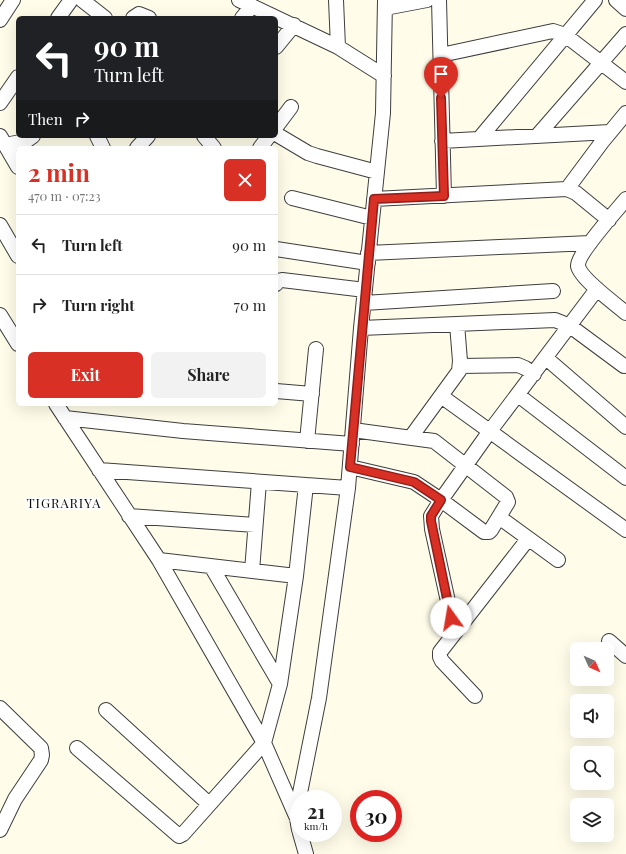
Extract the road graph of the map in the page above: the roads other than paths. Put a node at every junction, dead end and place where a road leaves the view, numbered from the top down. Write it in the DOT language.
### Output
graph roads {
  1 [pos="13,0"];
  2 [pos="71,0"];
  3 [pos="82,0"];
  4 [pos="335,0"];
  5 [pos="427,0"];
  6 [pos="439,0"];
  7 [pos="595,0"];
  8 [pos="616,0"];
  9 [pos="245,3"];
  10 [pos="385,4"];
  11 [pos="626,9"];
  12 [pos="59,16"];
  13 [pos="102,16"];
  14 [pos="242,16"];
  15 [pos="274,16"];
  16 [pos="278,18"];
  17 [pos="0,20"];
  18 [pos="294,25"];
  19 [pos="626,34"];
  20 [pos="565,35"];
  21 [pos="278,45"];
  22 [pos="338,47"];
  23 [pos="441,55"];
  24 [pos="601,62"];
  25 [pos="384,76"];
  26 [pos="16,80"];
  27 [pos="626,82"];
  28 [pos="0,103"];
  29 [pos="291,107"];
  30 [pos="626,113"];
  31 [pos="278,124"];
  32 [pos="610,132"];
  33 [pos="278,135"];
  34 [pos="537,136"];
  35 [pos="30,138"];
  36 [pos="479,139"];
  37 [pos="151,140"];
  38 [pos="2,141"];
  39 [pos="442,141"];
  40 [pos="140,146"];
  41 [pos="16,164"];
  42 [pos="376,172"];
  43 [pos="567,189"];
  44 [pos="444,196"];
  45 [pos="292,198"];
  46 [pos="374,199"];
  47 [pos="626,199"];
  48 [pos="372,218"];
  49 [pos="609,220"];
  50 [pos="0,225"];
  51 [pos="590,243"];
  52 [pos="278,249"];
  53 [pos="16,253"];
  54 [pos="368,258"];
  55 [pos="278,281"];
  56 [pos="597,289"];
  57 [pos="552,291"];
  58 [pos="364,296"];
  59 [pos="626,313"];
  60 [pos="1,319"];
  61 [pos="457,324"];
  62 [pos="570,326"];
  63 [pos="361,328"];
  64 [pos="16,341"];
  65 [pos="316,349"];
  66 [pos="546,358"];
  67 [pos="460,366"];
  68 [pos="624,366"];
  69 [pos="534,374"];
  70 [pos="278,391"];
  71 [pos="312,394"];
  72 [pos="518,395"];
  73 [pos="441,396"];
  74 [pos="57,406"];
  75 [pos="65,418"];
  76 [pos="626,427"];
  77 [pos="353,430"];
  78 [pos="490,431"];
  79 [pos="411,437"];
  80 [pos="308,441"];
  81 [pos="352,444"];
  82 [pos="466,465"];
  83 [pos="350,467"];
  84 [pos="99,470"];
  85 [pos="626,478"];
  86 [pos="259,482"];
  87 [pos="306,485"];
  88 [pos="348,488"];
  89 [pos="441,500"];
  90 [pos="129,516"];
  91 [pos="499,517"];
  92 [pos="255,525"];
  93 [pos="626,530"];
  94 [pos="528,539"];
  95 [pos="159,560"];
  96 [pos="558,560"];
  97 [pos="211,566"];
  98 [pos="252,571"];
  99 [pos="296,576"];
  100 [pos="455,633"];
  101 [pos="609,641"];
  102 [pos="626,656"];
  103 [pos="280,684"];
  104 [pos="475,696"];
  105 [pos="0,708"];
  106 [pos="106,710"];
  107 [pos="264,743"];
  108 [pos="77,748"];
  109 [pos="301,790"];
  110 [pos="209,804"];
  111 [pos="290,807"];
  112 [pos="0,830"];
  113 [pos="302,842"];
  114 [pos="306,854"];
  1 -- 17 [label="street"];
  2 -- 12 [label="street"];
  3 -- 13 [label="street"];
  4 -- 22 [label="street"];
  5 -- 10 [label="street"];
  6 -- 23 [label="street"];
  7 -- 20 [label="street"];
  8 -- 11 [label="street"];
  9 -- 14 [label="street"];
  9 -- 15 [label="street"];
  10 -- 25 [label="street"];
  16 -- 18 [label="street"];
  18 -- 21 [label="street"];
  18 -- 22 [label="street"];
  19 -- 24 [label="street"];
  20 -- 23 [label="street"];
  20 -- 24 [label="street"];
  20 -- 36 [label="street"];
  22 -- 25 [label="street"];
  23 -- 39 [label="street"];
  24 -- 27 [label="street"];
  24 -- 34 [label="street"];
  25 -- 42 [label="street"];
  26 -- 28 [label="street"];
  29 -- 31 [label="street"];
  30 -- 32 [label="street"];
  32 -- 34 [label="street"];
  32 -- 43 [label="street"];
  33 -- 42 [label="street"];
  34 -- 36 [label="street"];
  35 -- 38 [label="street"];
  36 -- 39 [label="street"];
  37 -- 40 [label="street"];
  38 -- 41 [label="street"];
  39 -- 44 [label="street"];
  42 -- 46 [label="street"];
  43 -- 44 [label="street"];
  43 -- 49 [label="street"];
  44 -- 46 [label="street"];
  45 -- 48 [label="street"];
  46 -- 48 [label="street"];
  47 -- 49 [label="street"];
  48 -- 54 [label="street"];
  49 -- 51 [label="street"];
  50 -- 53 [label="street"];
  51 -- 54 [label="street"];
  51 -- 56 [label="street"];
  52 -- 54 [label="street"];
  54 -- 58 [label="street"];
  55 -- 58 [label="street"];
  56 -- 59 [label="street"];
  56 -- 62 [label="street"];
  57 -- 58 [label="street"];
  58 -- 63 [label="street"];
  60 -- 64 [label="street"];
  61 -- 62 [label="street"];
  61 -- 63 [label="street"];
  61 -- 67 [label="street"];
  62 -- 66 [label="street"];
  62 -- 68 [label="street"];
  63 -- 77 [label="street"];
  65 -- 71 [label="street"];
  66 -- 69 [label="street"];
  66 -- 76 [label="street"];
  67 -- 69 [label="street"];
  67 -- 73 [label="street"];
  69 -- 72 [label="street"];
  70 -- 71 [label="street"];
  71 -- 80 [label="street"];
  72 -- 78 [label="street"];
  72 -- 85 [label="street"];
  73 -- 78 [label="street"];
  73 -- 79 [label="street"];
  74 -- 75 [label="street"];
  75 -- 80 [label="street"];
  75 -- 84 [label="street"];
  77 -- 79 [label="street"];
  77 -- 81 [label="street"];
  78 -- 82 [label="street"];
  78 -- 93 [label="street"];
  79 -- 82 [label="street"];
  80 -- 81 [label="street"];
  81 -- 83 [label="street"];
  82 -- 89 [label="street"];
  82 -- 91 [label="street"];
  83 -- 88 [label="street"];
  83 -- 89 [label="street"];
  84 -- 86 [label="street"];
  84 -- 90 [label="street"];
  86 -- 87 [label="street"];
  86 -- 92 [label="street"];
  87 -- 88 [label="street"];
  87 -- 99 [label="street"];
  88 -- 109 [label="street"];
  89 -- 91 [label="street"];
  89 -- 100 [label="street"];
  90 -- 92 [label="street"];
  90 -- 95 [label="street"];
  91 -- 94 [label="street"];
  92 -- 98 [label="street"];
  94 -- 96 [label="street"];
  94 -- 100 [label="street"];
  95 -- 97 [label="street"];
  95 -- 107 [label="street"];
  97 -- 98 [label="street"];
  97 -- 103 [label="street"];
  98 -- 99 [label="street"];
  99 -- 103 [label="street"];
  100 -- 104 [label="street"];
  101 -- 102 [label="street"];
  103 -- 107 [label="street"];
  105 -- 112 [label="street"];
  106 -- 110 [label="street"];
  107 -- 110 [label="street"];
  107 -- 111 [label="street"];
  108 -- 110 [label="street"];
  113 -- 114 [label="street"];
}
